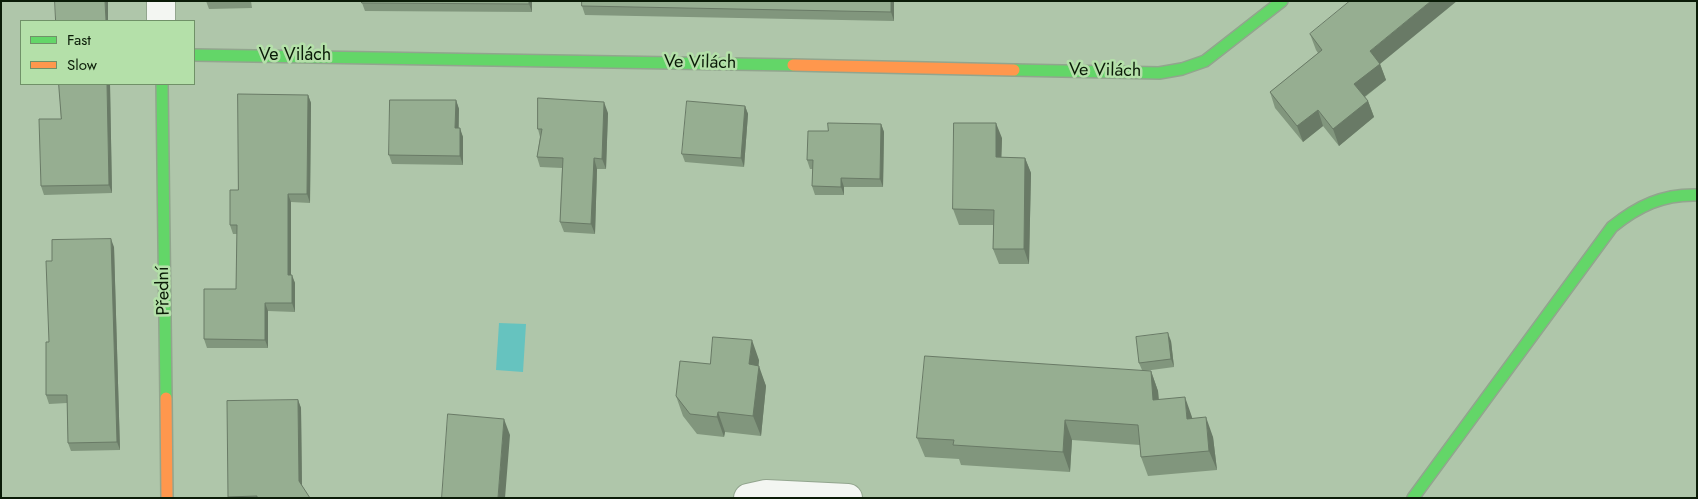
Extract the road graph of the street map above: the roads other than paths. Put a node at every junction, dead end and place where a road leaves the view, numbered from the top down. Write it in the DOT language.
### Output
graph roads {
  1 [pos="160,1"];
  2 [pos="1282,1"];
  3 [pos="161,20"];
  4 [pos="195,55"];
  5 [pos="162,85"];
  6 [pos="1697,195"];
  7 [pos="167,498"];
  8 [pos="748,498"];
  9 [pos="848,498"];
  10 [pos="1413,498"];
  1 -- 3 [label="street"];
  2 -- 4 [label="street, Ve Vilách"];
  5 -- 7 [label="street, Přední"];
  6 -- 10 [label="street"];
  8 -- 9 [label="street"];
}
